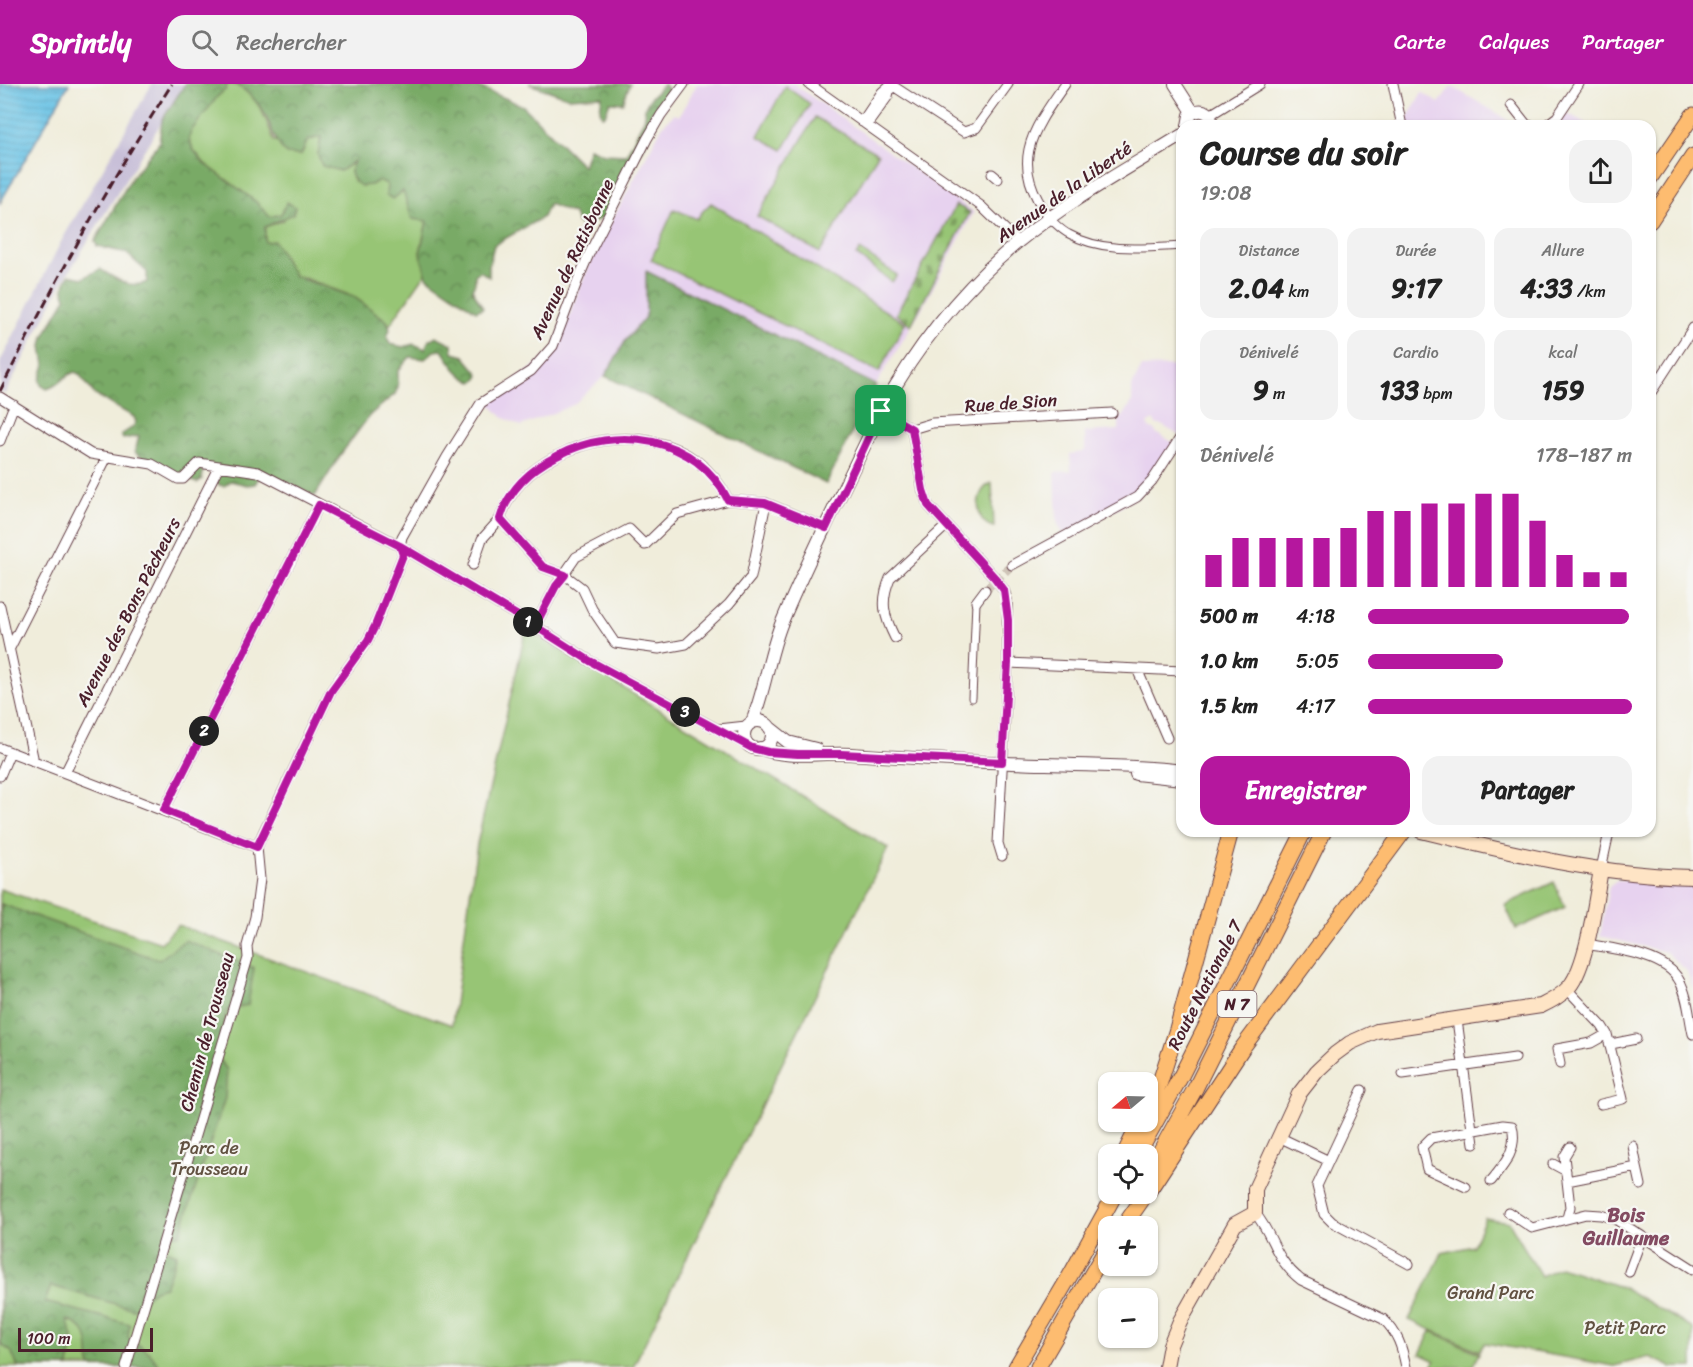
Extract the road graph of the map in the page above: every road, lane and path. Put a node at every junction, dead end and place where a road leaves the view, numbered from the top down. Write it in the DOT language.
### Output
graph roads {
  1 [pos="684,84"];
  2 [pos="809,84"];
  3 [pos="891,84"];
  4 [pos="1008,84"];
  5 [pos="1065,84"];
  6 [pos="1175,84"];
  7 [pos="1260,84"];
  8 [pos="1393,84"];
  9 [pos="1579,84"];
  10 [pos="1511,105"];
  11 [pos="1193,112"];
  12 [pos="1693,115"];
  13 [pos="1188,120"];
  14 [pos="1210,120"];
  15 [pos="1212,120"];
  16 [pos="1401,120"];
  17 [pos="1523,120"];
  18 [pos="1553,120"];
  19 [pos="865,123"];
  20 [pos="1176,139"];
  21 [pos="1693,156"];
  22 [pos="1656,169"];
  23 [pos="1656,212"];
  24 [pos="1050,219"];
  25 [pos="1018,242"];
  26 [pos="1176,246"];
  27 [pos="1693,328"];
  28 [pos="1656,385"];
  29 [pos="0,397"];
  30 [pos="14,405"];
  31 [pos="881,411"];
  32 [pos="1112,413"];
  33 [pos="912,429"];
  34 [pos="0,441"];
  35 [pos="1176,444"];
  36 [pos="107,457"];
  37 [pos="219,466"];
  38 [pos="728,500"];
  39 [pos="765,503"];
  40 [pos="319,505"];
  41 [pos="500,519"];
  42 [pos="946,526"];
  43 [pos="826,528"];
  44 [pos="400,546"];
  45 [pos="473,565"];
  46 [pos="1012,565"];
  47 [pos="565,575"];
  48 [pos="985,590"];
  49 [pos="976,602"];
  50 [pos="0,606"];
  51 [pos="535,626"];
  52 [pos="895,638"];
  53 [pos="10,648"];
  54 [pos="1008,663"];
  55 [pos="1137,669"];
  56 [pos="1176,671"];
  57 [pos="761,698"];
  58 [pos="972,698"];
  59 [pos="749,724"];
  60 [pos="768,726"];
  61 [pos="718,729"];
  62 [pos="1167,738"];
  63 [pos="754,747"];
  64 [pos="0,748"];
  65 [pos="10,752"];
  66 [pos="841,754"];
  67 [pos="33,761"];
  68 [pos="1002,762"];
  69 [pos="1045,765"];
  70 [pos="1176,771"];
  71 [pos="65,773"];
  72 [pos="0,776"];
  73 [pos="1176,778"];
  74 [pos="164,810"];
  75 [pos="1229,837"];
  76 [pos="1301,837"];
  77 [pos="1321,837"];
  78 [pos="1400,837"];
  79 [pos="1445,837"];
  80 [pos="1608,837"];
  81 [pos="257,847"];
  82 [pos="1002,856"];
  83 [pos="1601,869"];
  84 [pos="1693,877"];
  85 [pos="1586,944"];
  86 [pos="1567,989"];
  87 [pos="1457,1020"];
  88 [pos="1607,1034"];
  89 [pos="1693,1034"];
  90 [pos="1636,1039"];
  91 [pos="1611,1044"];
  92 [pos="1515,1058"];
  93 [pos="1560,1064"];
  94 [pos="1464,1066"];
  95 [pos="1402,1074"];
  96 [pos="1158,1086"];
  97 [pos="1362,1090"];
  98 [pos="1601,1104"];
  99 [pos="1473,1131"];
  100 [pos="1279,1137"];
  101 [pos="1143,1144"];
  102 [pos="1474,1144"];
  103 [pos="1633,1146"];
  104 [pos="1570,1148"];
  105 [pos="1158,1157"];
  106 [pos="1329,1161"];
  107 [pos="1553,1164"];
  108 [pos="1637,1167"];
  109 [pos="1158,1176"];
  110 [pos="1566,1176"];
  111 [pos="1491,1181"];
  112 [pos="1641,1185"];
  113 [pos="1466,1187"];
  114 [pos="1099,1204"];
  115 [pos="1110,1204"];
  116 [pos="1139,1204"];
  117 [pos="1508,1212"];
  118 [pos="1255,1213"];
  119 [pos="1129,1216"];
  120 [pos="1567,1218"];
  121 [pos="1642,1237"];
  122 [pos="1098,1264"];
  123 [pos="1409,1264"];
  124 [pos="1693,1269"];
  125 [pos="1629,1272"];
  126 [pos="1071,1274"];
  127 [pos="126,1367"];
  128 [pos="1016,1367"];
  129 [pos="1038,1367"];
  130 [pos="1166,1367"];
  131 [pos="1406,1367"];
  1 -- 44 [label="street, Avenue de Ratisbonne"];
  2 -- 19 [label="street"];
  3 -- 4 [label="street"];
  3 -- 19 [label="street"];
  5 -- 24 [label="street"];
  6 -- 11 [label="street"];
  7 -- 15 [label="street"];
  8 -- 16 [label="street"];
  9 -- 18 [label="street"];
  10 -- 17 [label="street"];
  11 -- 13 [label="street"];
  11 -- 14 [label="street"];
  12 -- 22 [label="main road"];
  19 -- 25 [label="street"];
  20 -- 24 [label="street, Avenue de la Liberté"];
  21 -- 23 [label="main road"];
  24 -- 25 [label="street, Avenue de la Liberté"];
  24 -- 26 [label="street"];
  25 -- 31 [label="street, Avenue de la Liberté"];
  27 -- 28 [label="street"];
  29 -- 30 [label="street"];
  30 -- 34 [label="street"];
  30 -- 36 [label="street"];
  31 -- 33 [label="street"];
  31 -- 43 [label="street, Avenue de la Liberté"];
  32 -- 33 [label="street, Rue de Sion"];
  33 -- 42 [label="street"];
  35 -- 46 [label="street"];
  36 -- 37 [label="street"];
  36 -- 53 [label="street"];
  37 -- 40 [label="street"];
  37 -- 71 [label="street, Avenue des Bons Pêcheurs"];
  38 -- 39 [label="street"];
  38 -- 41 [label="street"];
  38 -- 47 [label="street"];
  39 -- 43 [label="street"];
  39 -- 47 [label="street"];
  40 -- 44 [label="street"];
  40 -- 74 [label="street"];
  41 -- 45 [label="street"];
  41 -- 47 [label="street"];
  42 -- 52 [label="street"];
  42 -- 54 [label="street"];
  43 -- 57 [label="street, Avenue de la Liberté"];
  44 -- 51 [label="street"];
  44 -- 81 [label="street, Avenue de Ratisbonne"];
  47 -- 51 [label="street"];
  48 -- 49 [label="street"];
  49 -- 58 [label="street"];
  50 -- 53 [label="street"];
  51 -- 61 [label="street"];
  53 -- 67 [label="street"];
  54 -- 55 [label="street"];
  54 -- 68 [label="street"];
  55 -- 56 [label="street"];
  55 -- 62 [label="street"];
  57 -- 59 [label="street, Avenue de la Liberté"];
  57 -- 60 [label="street, Avenue de la Liberté"];
  59 -- 60 [label="street"];
  59 -- 61 [label="street"];
  59 -- 63 [label="street"];
  60 -- 63 [label="street"];
  60 -- 66 [label="street"];
  61 -- 63 [label="street"];
  63 -- 66 [label="street"];
  64 -- 65 [label="street"];
  65 -- 67 [label="street"];
  65 -- 72 [label="street"];
  66 -- 68 [label="street"];
  67 -- 71 [label="street"];
  68 -- 69 [label="street"];
  68 -- 82 [label="street"];
  69 -- 70 [label="street"];
  69 -- 73 [label="street"];
  71 -- 74 [label="street"];
  74 -- 81 [label="street"];
  75 -- 96 [label="main road"];
  76 -- 101 [label="main road, Route Nationale 7 / N 7"];
  77 -- 105 [label="main road, Route Nationale 7 / N 7"];
  78 -- 109 [label="main road"];
  79 -- 83 [label="main road"];
  80 -- 83 [label="street"];
  81 -- 127 [label="street, Chemin de Trousseau"];
  83 -- 84 [label="main road"];
  83 -- 85 [label="main road"];
  85 -- 86 [label="main road"];
  85 -- 89 [label="street"];
  86 -- 87 [label="main road"];
  86 -- 88 [label="street"];
  87 -- 94 [label="street"];
  87 -- 100 [label="main road"];
  88 -- 91 [label="street"];
  88 -- 93 [label="street"];
  90 -- 91 [label="street"];
  91 -- 98 [label="street"];
  92 -- 94 [label="street"];
  94 -- 95 [label="street"];
  94 -- 99 [label="street"];
  97 -- 106 [label="street"];
  99 -- 102 [label="street"];
  99 -- 111 [label="street"];
  99 -- 113 [label="street"];
  100 -- 106 [label="street"];
  100 -- 118 [label="main road"];
  103 -- 108 [label="street"];
  104 -- 110 [label="street"];
  106 -- 123 [label="street"];
  107 -- 110 [label="street"];
  108 -- 110 [label="street"];
  108 -- 112 [label="street"];
  110 -- 120 [label="street"];
  114 -- 126 [label="main road"];
  115 -- 126 [label="main road"];
  116 -- 119 [label="main road"];
  117 -- 120 [label="street"];
  118 -- 130 [label="main road"];
  118 -- 131 [label="street"];
  120 -- 121 [label="street"];
  121 -- 124 [label="street"];
  121 -- 125 [label="street"];
  122 -- 129 [label="main road"];
  126 -- 128 [label="main road"];
}
